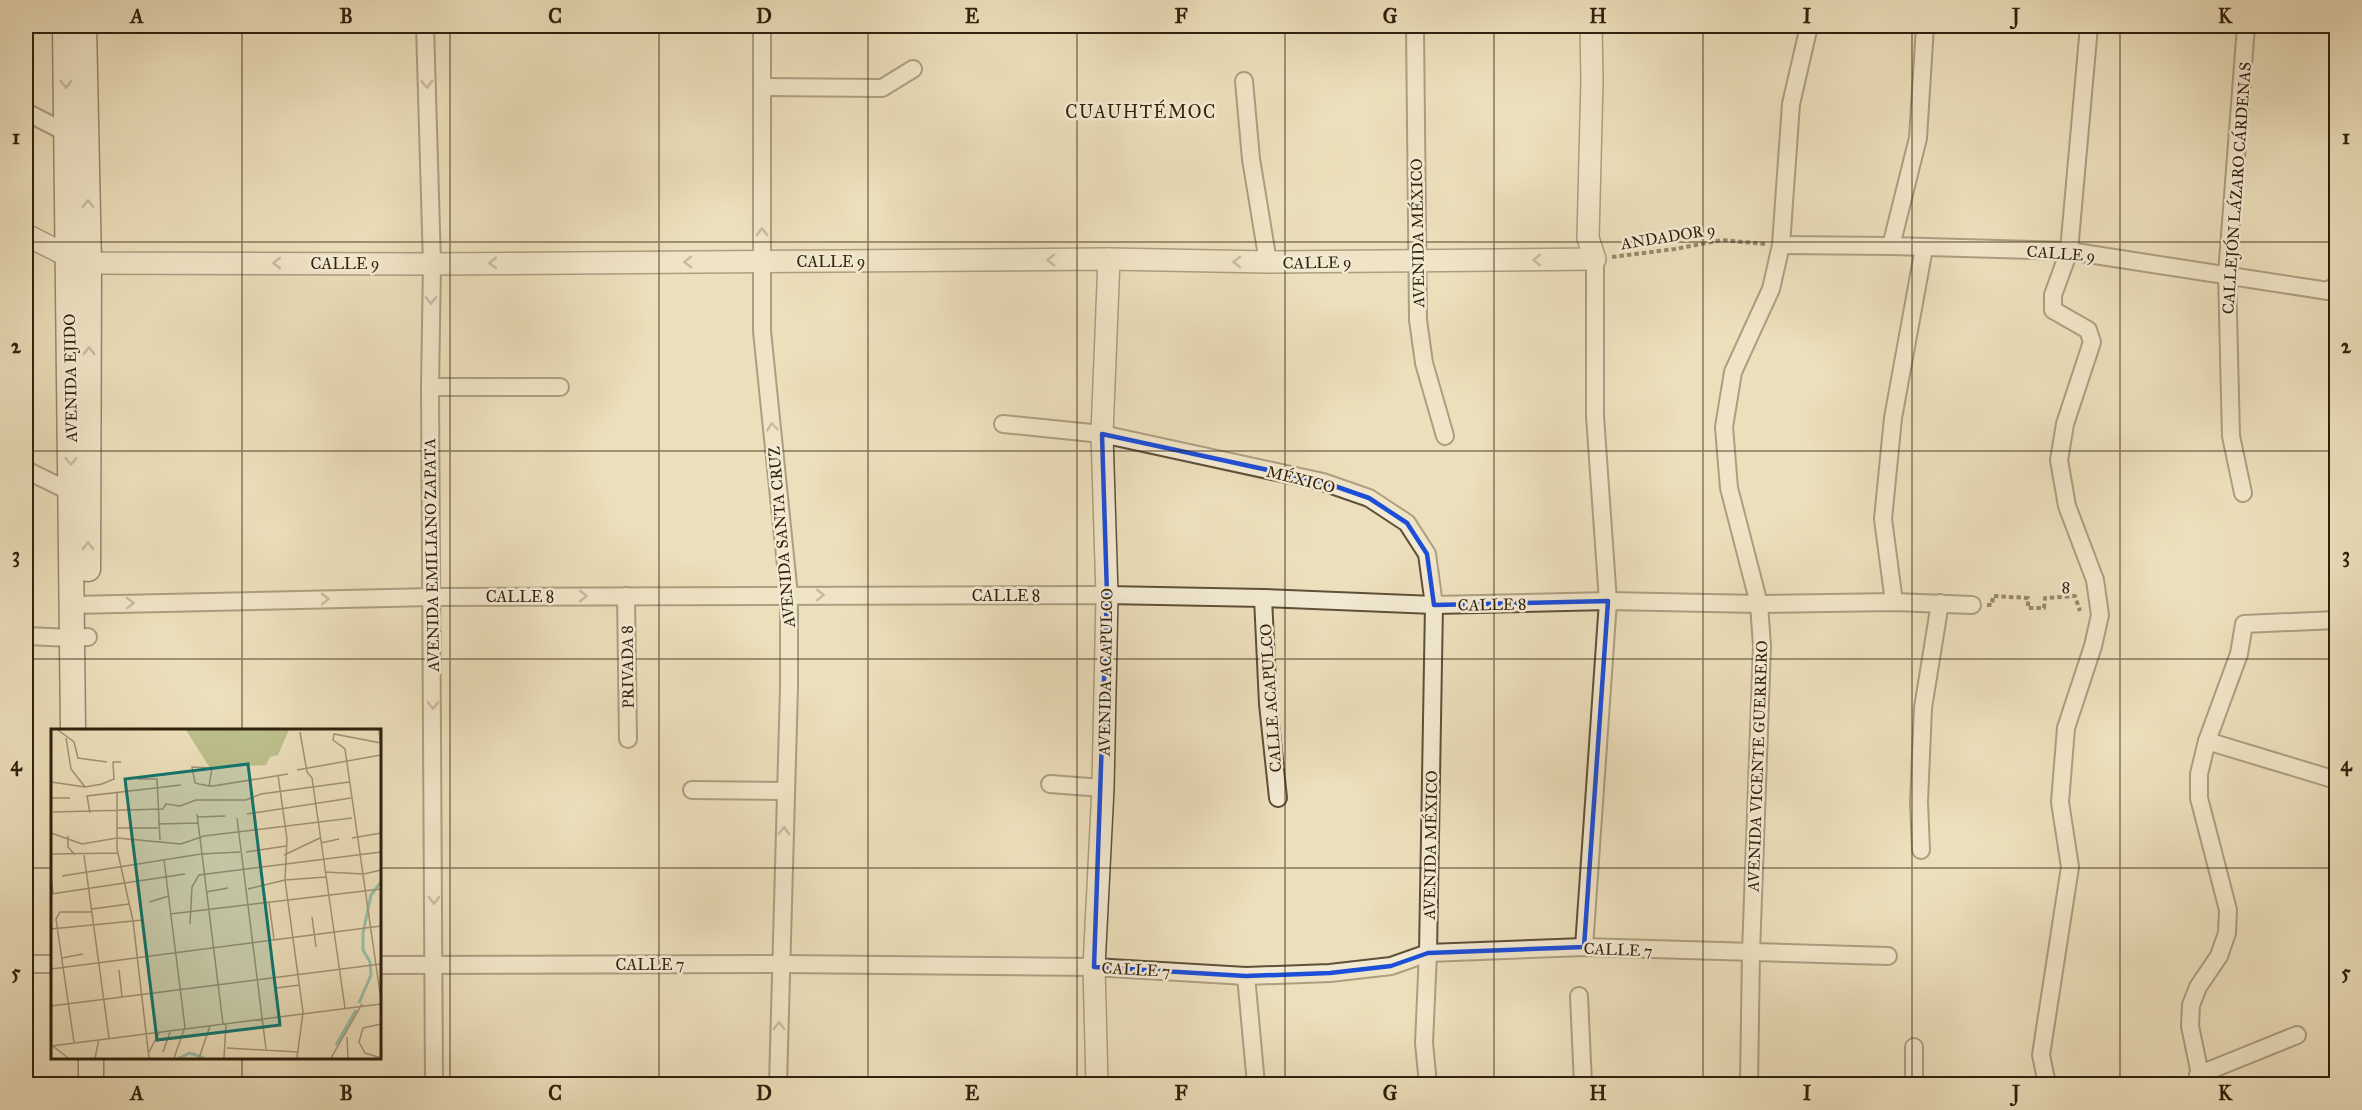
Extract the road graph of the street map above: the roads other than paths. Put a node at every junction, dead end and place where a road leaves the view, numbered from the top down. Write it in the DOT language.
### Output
graph roads {
  1 [pos="68,26"];
  2 [pos="425,26"];
  3 [pos="762,26"];
  4 [pos="1415,26"];
  5 [pos="1591,26"];
  6 [pos="1809,26"];
  7 [pos="1925,26"];
  8 [pos="2089,26"];
  9 [pos="2246,26"];
  10 [pos="913,69"];
  11 [pos="1244,81"];
  12 [pos="762,87"];
  13 [pos="26,112"];
  14 [pos="67,133"];
  15 [pos="26,235"];
  16 [pos="1781,245"];
  17 [pos="1892,246"];
  18 [pos="1924,248"];
  19 [pos="2069,251"];
  20 [pos="78,259"];
  21 [pos="1109,259"];
  22 [pos="1595,259"];
  23 [pos="1417,261"];
  24 [pos="762,262"];
  25 [pos="1268,262"];
  26 [pos="432,264"];
  27 [pos="2227,274"];
  28 [pos="2337,285"];
  29 [pos="430,387"];
  30 [pos="560,387"];
  31 [pos="1003,424"];
  32 [pos="1102,434"];
  33 [pos="1445,436"];
  34 [pos="26,470"];
  35 [pos="2243,493"];
  36 [pos="80,496"];
  37 [pos="789,595"];
  38 [pos="1107,595"];
  39 [pos="626,596"];
  40 [pos="432,597"];
  41 [pos="1263,598"];
  42 [pos="1608,601"];
  43 [pos="1894,602"];
  44 [pos="1940,603"];
  45 [pos="80,604"];
  46 [pos="1759,604"];
  47 [pos="1434,605"];
  48 [pos="1972,605"];
  49 [pos="2337,620"];
  50 [pos="26,636"];
  51 [pos="80,637"];
  52 [pos="73,729"];
  53 [pos="89,729"];
  54 [pos="628,739"];
  55 [pos="2207,741"];
  56 [pos="2337,780"];
  57 [pos="1050,783"];
  58 [pos="1104,788"];
  59 [pos="692,790"];
  60 [pos="785,791"];
  61 [pos="1278,798"];
  62 [pos="1920,850"];
  63 [pos="1584,947"];
  64 [pos="1428,952"];
  65 [pos="1750,953"];
  66 [pos="1888,956"];
  67 [pos="26,964"];
  68 [pos="51,964"];
  69 [pos="780,964"];
  70 [pos="381,965"];
  71 [pos="435,965"];
  72 [pos="1094,967"];
  73 [pos="1246,976"];
  74 [pos="1579,996"];
  75 [pos="2297,1035"];
  76 [pos="1914,1047"];
  77 [pos="75,1059"];
  78 [pos="91,1059"];
  79 [pos="2200,1080"];
  80 [pos="75,1084"];
  81 [pos="91,1084"];
  82 [pos="434,1084"];
  83 [pos="778,1084"];
  84 [pos="1097,1084"];
  85 [pos="1256,1084"];
  86 [pos="1428,1084"];
  87 [pos="1583,1084"];
  88 [pos="1749,1084"];
  89 [pos="1914,1084"];
  90 [pos="2047,1084"];
  1 -- 14 [label="main road, AVENIDA EJIDO, one-way"];
  20 -- 1 [label="main road, AVENIDA EJIDO, one-way"];
  2 -- 26 [label="street, AVENIDA EMILIANO ZAPATA, one-way"];
  3 -- 12 [label="street, AVENIDA SANTA CRUZ"];
  4 -- 23 [label="street, AVENIDA MÉXICO"];
  5 -- 22 [label="street"];
  6 -- 16 [label="street, AVENIDA VICENTE GUERRERO"];
  7 -- 17 [label="street"];
  8 -- 19 [label="street"];
  9 -- 27 [label="street, CALLEJÓN LÁZARO CÁRDENAS"];
  10 -- 12 [label="street"];
  11 -- 25 [label="street"];
  24 -- 12 [label="street, AVENIDA SANTA CRUZ, one-way"];
  13 -- 14 [label="street"];
  14 -- 20 [label="main road, AVENIDA EJIDO"];
  15 -- 20 [label="street"];
  16 -- 17 [label="street, CALLE 9"];
  16 -- 46 [label="street, AVENIDA VICENTE GUERRERO"];
  17 -- 18 [label="street, CALLE 9"];
  18 -- 19 [label="street, CALLE 9"];
  18 -- 43 [label="street"];
  19 -- 27 [label="street, CALLE 9"];
  19 -- 90 [label="street"];
  26 -- 20 [label="street, CALLE 9, one-way"];
  20 -- 36 [label="main road, AVENIDA EJIDO"];
  21 -- 24 [label="street, CALLE 9, one-way"];
  25 -- 21 [label="street, CALLE 9, one-way"];
  21 -- 32 [label="street, AVENIDA ACAPULCO"];
  22 -- 23 [label="street, CALLE 9, one-way"];
  22 -- 42 [label="street"];
  23 -- 25 [label="street, CALLE 9"];
  23 -- 33 [label="street, AVENIDA MÉXICO"];
  24 -- 26 [label="street, CALLE 9, one-way"];
  37 -- 24 [label="street, AVENIDA SANTA CRUZ, one-way"];
  26 -- 29 [label="street, AVENIDA EMILIANO ZAPATA, one-way"];
  27 -- 28 [label="street, CALLE 9"];
  27 -- 35 [label="street, CALLEJÓN LÁZARO CÁRDENAS"];
  29 -- 30 [label="street"];
  29 -- 40 [label="street, AVENIDA EMILIANO ZAPATA"];
  31 -- 32 [label="street, MÉXICO"];
  32 -- 38 [label="street, AVENIDA ACAPULCO"];
  32 -- 47 [label="street, MÉXICO"];
  34 -- 36 [label="street"];
  36 -- 45 [label="main road, AVENIDA EJIDO"];
  37 -- 38 [label="street, CALLE 8, one-way"];
  37 -- 39 [label="street, CALLE 8"];
  37 -- 60 [label="street, AVENIDA SANTA CRUZ"];
  38 -- 41 [label="street, CALLE 8"];
  38 -- 58 [label="street, AVENIDA ACAPULCO"];
  40 -- 39 [label="street, CALLE 8, one-way"];
  39 -- 54 [label="street, PRIVADA 8"];
  45 -- 40 [label="street, CALLE 8, one-way"];
  40 -- 71 [label="street, AVENIDA EMILIANO ZAPATA, one-way"];
  41 -- 47 [label="street, CALLE 8"];
  41 -- 61 [label="street, CALLE ACAPULCO"];
  42 -- 46 [label="street, CALLE 8"];
  42 -- 47 [label="street, CALLE 8"];
  42 -- 63 [label="street"];
  43 -- 44 [label="street, CALLE 8"];
  43 -- 46 [label="street, CALLE 8"];
  44 -- 48 [label="street, CALLE 8"];
  44 -- 62 [label="street"];
  45 -- 51 [label="main road, AVENIDA EJIDO"];
  46 -- 65 [label="street, AVENIDA VICENTE GUERRERO"];
  47 -- 64 [label="street, AVENIDA MÉXICO"];
  49 -- 55 [label="street"];
  50 -- 51 [label="street"];
  51 -- 52 [label="main road, AVENIDA EJIDO"];
  51 -- 53 [label="main road, AVENIDA EJIDO"];
  55 -- 56 [label="street"];
  55 -- 79 [label="street"];
  57 -- 58 [label="street"];
  58 -- 72 [label="street, AVENIDA ACAPULCO"];
  59 -- 60 [label="street"];
  69 -- 60 [label="street, AVENIDA SANTA CRUZ, one-way"];
  63 -- 64 [label="street, CALLE 7"];
  63 -- 65 [label="street, CALLE 7"];
  64 -- 73 [label="street, CALLE 7"];
  64 -- 86 [label="street, AVENIDA MÉXICO"];
  65 -- 66 [label="street, CALLE 7"];
  65 -- 88 [label="street, AVENIDA VICENTE GUERRERO"];
  67 -- 68 [label="street"];
  69 -- 71 [label="street, CALLE 7"];
  69 -- 72 [label="street, CALLE 7"];
  83 -- 69 [label="street, AVENIDA SANTA CRUZ, one-way"];
  70 -- 71 [label="street, CALLE 7"];
  71 -- 82 [label="street, AVENIDA EMILIANO ZAPATA"];
  72 -- 73 [label="street, CALLE 7"];
  72 -- 84 [label="street, AVENIDA ACAPULCO"];
  73 -- 85 [label="street"];
  74 -- 87 [label="street"];
  75 -- 79 [label="street"];
  76 -- 89 [label="street"];
  77 -- 80 [label="main road"];
  78 -- 81 [label="main road"];
}
